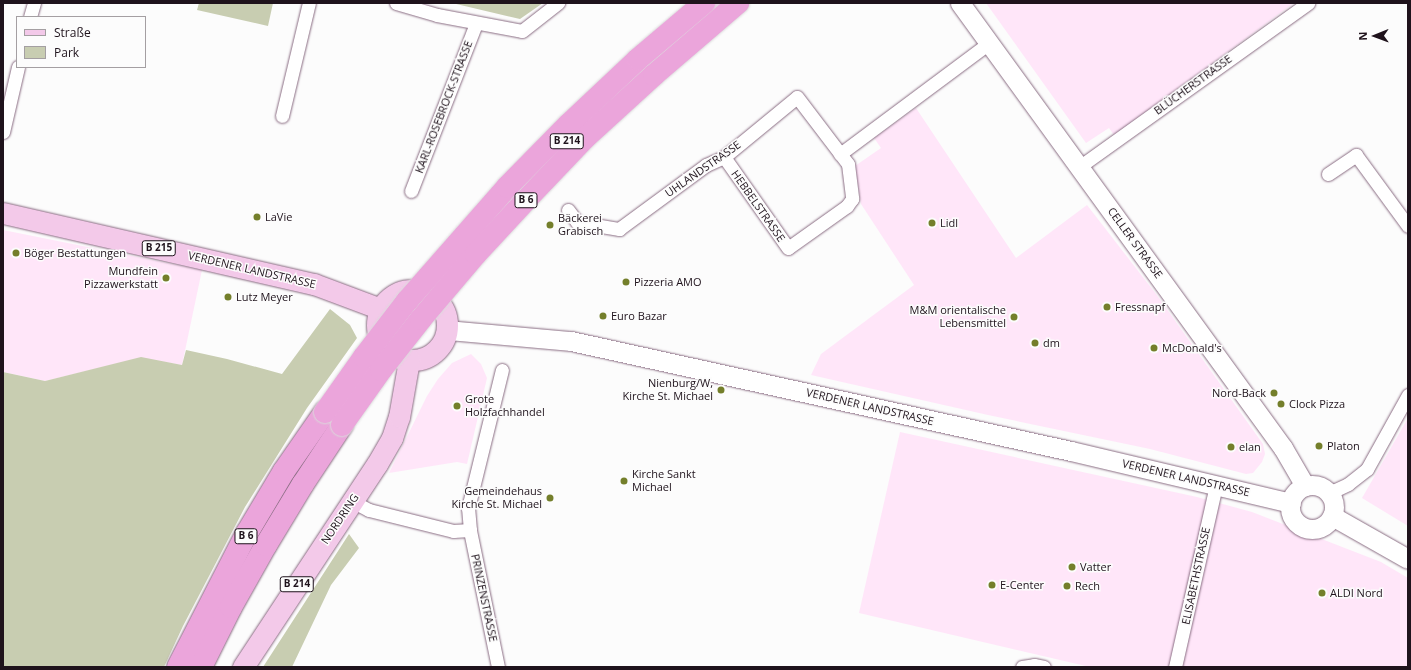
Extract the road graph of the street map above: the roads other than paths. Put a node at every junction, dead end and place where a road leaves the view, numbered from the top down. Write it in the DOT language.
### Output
graph roads {
  1 [pos="34,3"];
  2 [pos="309,3"];
  3 [pos="396,3"];
  4 [pos="558,3"];
  5 [pos="704,3"];
  6 [pos="721,3"];
  7 [pos="738,3"];
  8 [pos="960,3"];
  9 [pos="1308,3"];
  10 [pos="30,16"];
  11 [pos="476,23"];
  12 [pos="988,43"];
  13 [pos="18,68"];
  14 [pos="282,116"];
  15 [pos="3,132"];
  16 [pos="840,154"];
  17 [pos="724,157"];
  18 [pos="1079,167"];
  19 [pos="1328,174"];
  20 [pos="411,191"];
  21 [pos="568,210"];
  22 [pos="3,213"];
  23 [pos="1408,226"];
  24 [pos="428,293"];
  25 [pos="381,309"];
  26 [pos="447,330"];
  27 [pos="409,360"];
  28 [pos="502,370"];
  29 [pos="1408,395"];
  30 [pos="1216,485"];
  31 [pos="1305,486"];
  32 [pos="1329,493"];
  33 [pos="352,501"];
  34 [pos="1291,503"];
  35 [pos="1332,516"];
  36 [pos="470,530"];
  37 [pos="1408,559"];
  38 [pos="178,667"];
  39 [pos="201,667"];
  40 [pos="243,667"];
  41 [pos="498,667"];
  42 [pos="1022,667"];
  43 [pos="1044,667"];
  44 [pos="1175,667"];
  1 -- 10 [label="street"];
  2 -- 14 [label="street"];
  3 -- 11 [label="street"];
  4 -- 11 [label="street"];
  5 -- 38 [label="highway, B 6, bridge"];
  6 -- 24 [label="main road, B 214"];
  7 -- 39 [label="highway, B 6, bridge"];
  8 -- 12 [label="main road, CELLER STRASSE"];
  9 -- 18 [label="street, BLÜCHERSTRASSE"];
  11 -- 20 [label="street, KARL-ROSEBROCK-STRASSE"];
  12 -- 16 [label="street"];
  12 -- 18 [label="main road, CELLER STRASSE"];
  13 -- 15 [label="street"];
  16 -- 17 [label="street, UHLANDSTRASSE"];
  16 -- 17 [label="street, HEBBELSTRASSE"];
  17 -- 21 [label="street, UHLANDSTRASSE"];
  18 -- 31 [label="main road, CELLER STRASSE"];
  19 -- 23 [label="street"];
  22 -- 25 [label="main road, VERDENER LANDSTRASSE / B 215"];
  24 -- 25 [label="main road"];
  24 -- 26 [label="main road"];
  25 -- 27 [label="main road"];
  26 -- 27 [label="main road"];
  26 -- 30 [label="main road, VERDENER LANDSTRASSE"];
  27 -- 33 [label="main road, NORDRING / B 214"];
  28 -- 36 [label="street, PRINZENSTRASSE"];
  29 -- 32 [label="street"];
  30 -- 34 [label="main road, VERDENER LANDSTRASSE"];
  30 -- 44 [label="street, ELISABETHSTRASSE"];
  31 -- 32 [label="main road"];
  31 -- 34 [label="main road"];
  32 -- 35 [label="main road"];
  33 -- 36 [label="street"];
  33 -- 40 [label="main road, NORDRING / B 214"];
  34 -- 35 [label="main road"];
  35 -- 37 [label="main road"];
  36 -- 41 [label="street, PRINZENSTRASSE"];
  42 -- 43 [label="street"];
}
